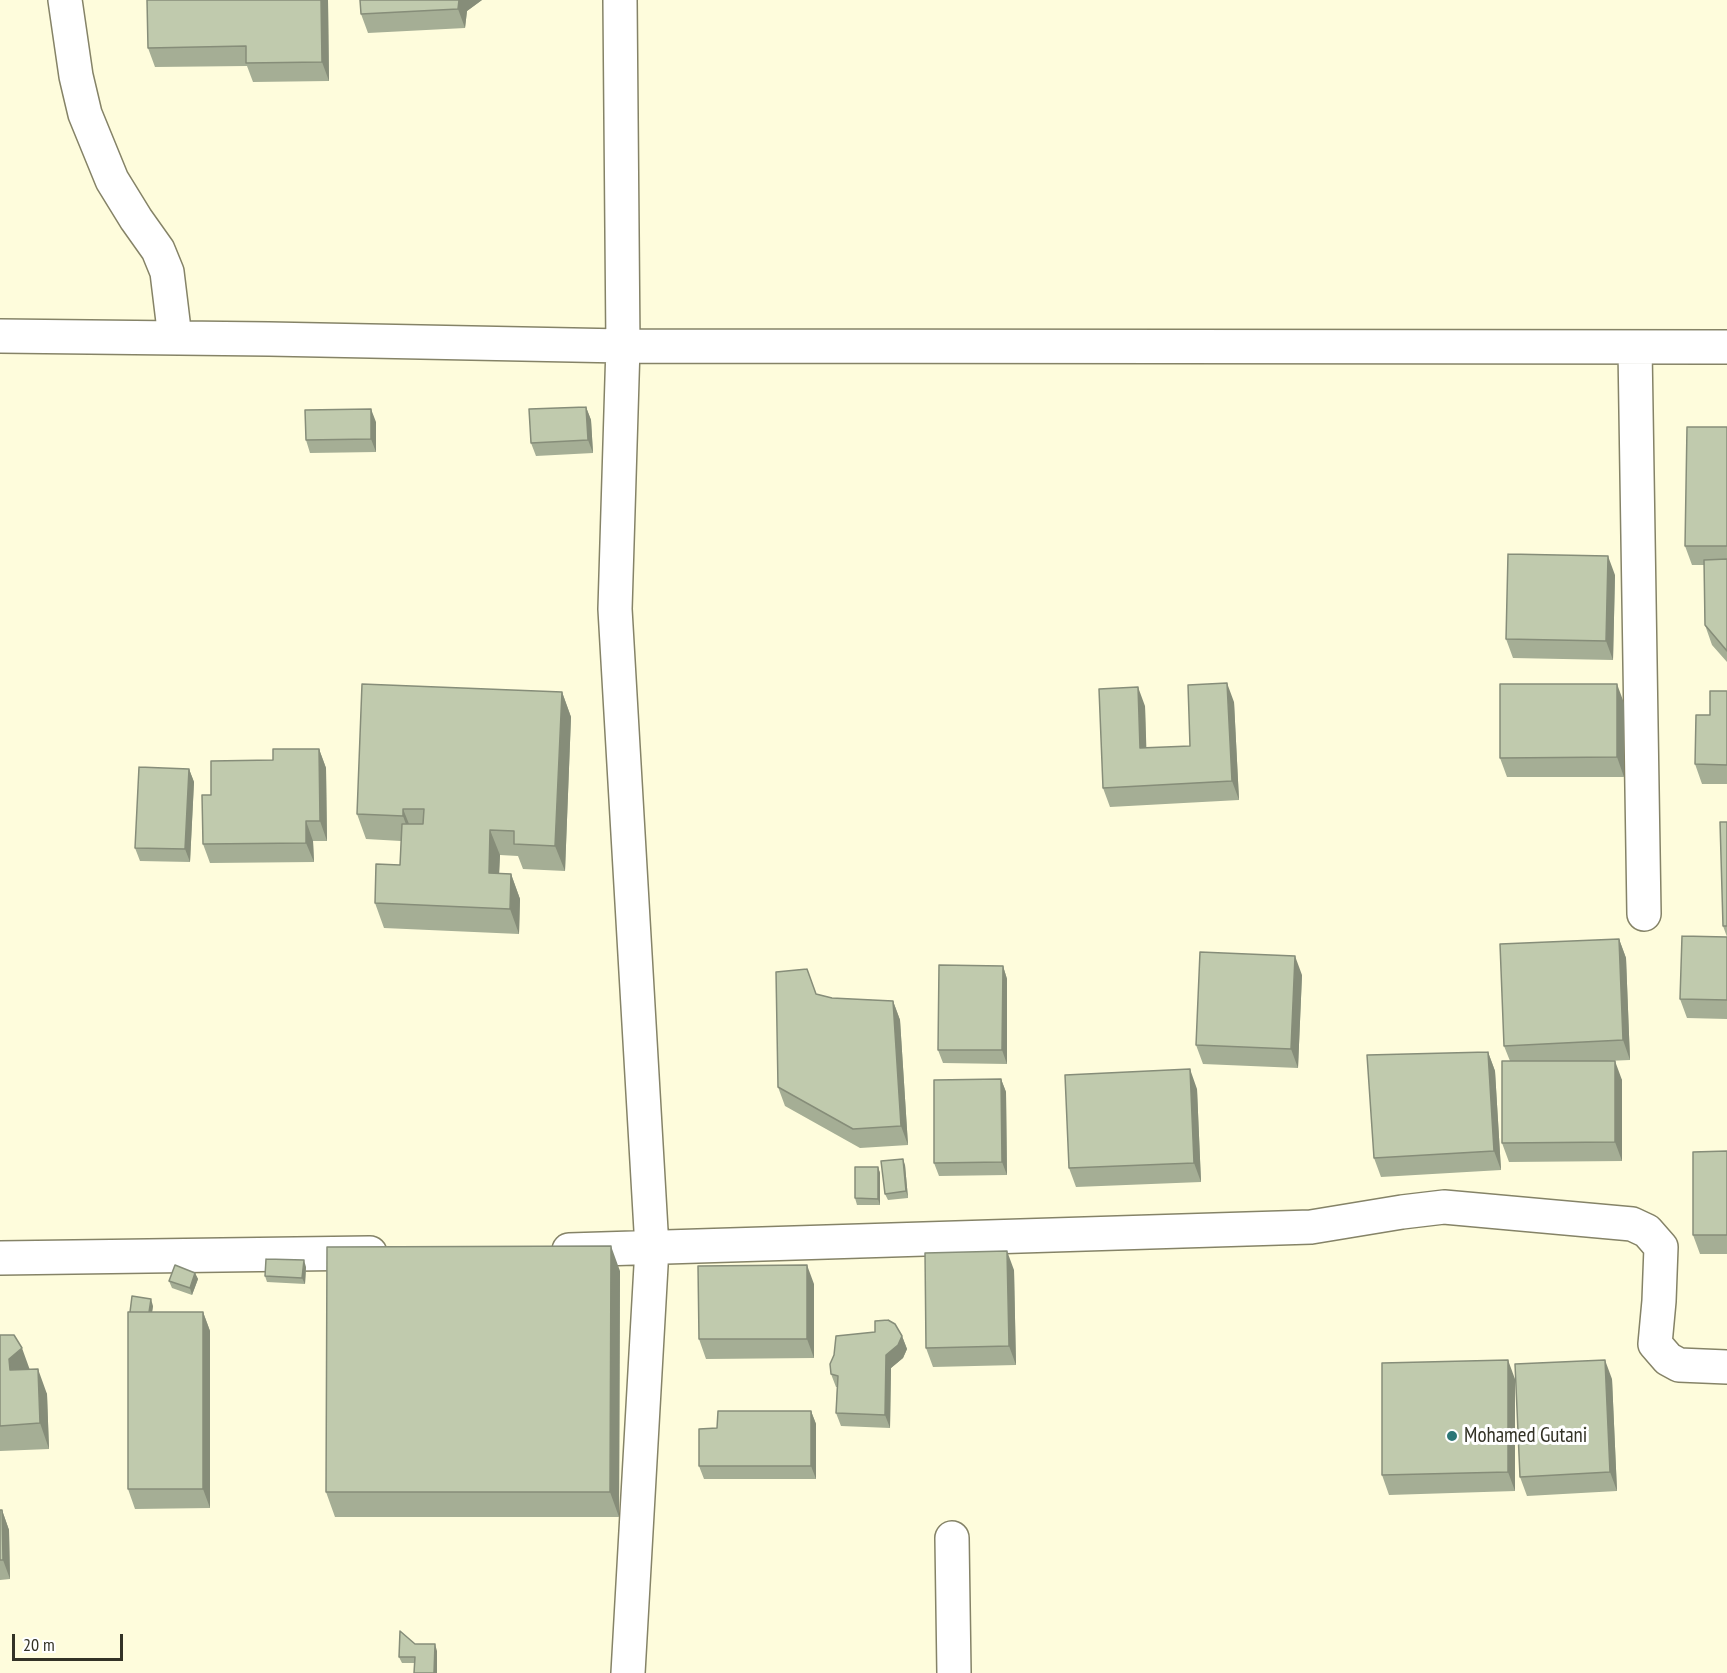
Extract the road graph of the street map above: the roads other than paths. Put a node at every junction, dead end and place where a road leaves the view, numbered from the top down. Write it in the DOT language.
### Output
graph roads {
  1 [pos="65,0"];
  2 [pos="620,0"];
  3 [pos="0,336"];
  4 [pos="175,338"];
  5 [pos="623,346"];
  6 [pos="1727,347"];
  7 [pos="1635,348"];
  8 [pos="1644,914"];
  9 [pos="652,1248"];
  10 [pos="545,1250"];
  11 [pos="403,1252"];
  12 [pos="0,1258"];
  13 [pos="1727,1367"];
  14 [pos="952,1538"];
  15 [pos="628,1673"];
  16 [pos="954,1673"];
  1 -- 4 [label="street"];
  2 -- 5 [label="street"];
  3 -- 4 [label="street"];
  4 -- 5 [label="street"];
  5 -- 7 [label="street"];
  5 -- 9 [label="street"];
  6 -- 7 [label="street"];
  7 -- 8 [label="street"];
  9 -- 10 [label="street"];
  9 -- 13 [label="street"];
  9 -- 15 [label="street"];
  11 -- 12 [label="street"];
  14 -- 16 [label="street"];
}
